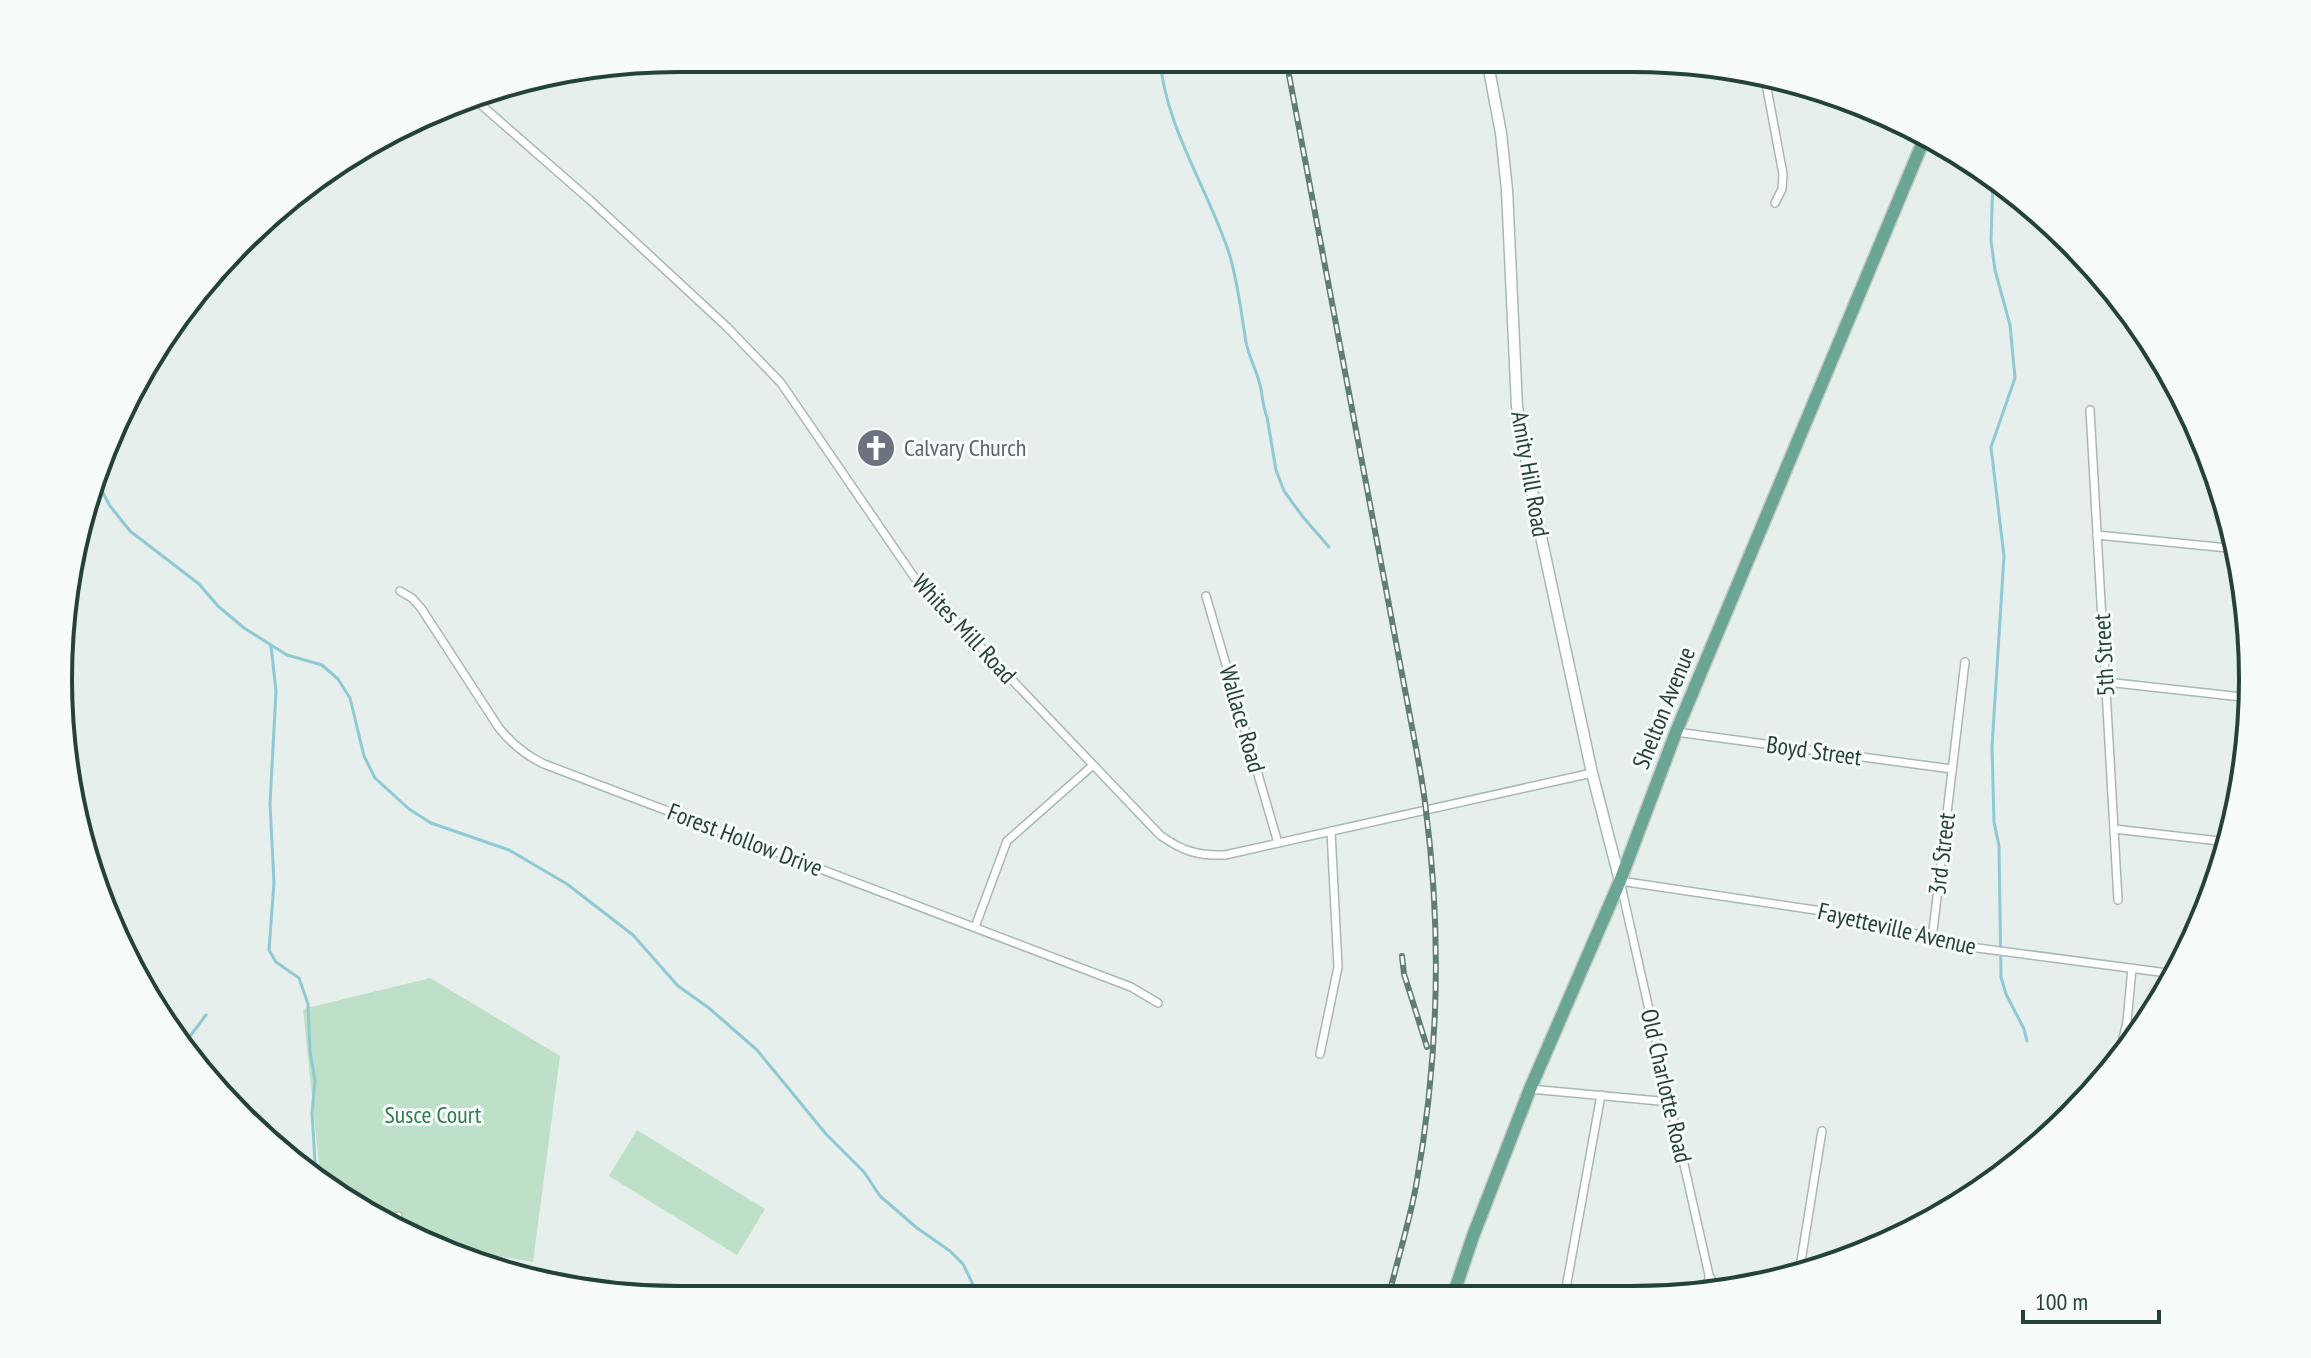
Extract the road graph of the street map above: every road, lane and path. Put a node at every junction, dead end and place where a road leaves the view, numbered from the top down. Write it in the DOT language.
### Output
graph roads {
  1 [pos="1489,72"];
  2 [pos="1767,88"];
  3 [pos="481,105"];
  4 [pos="1921,146"];
  5 [pos="1775,203"];
  6 [pos="2090,410"];
  7 [pos="2097,535"];
  8 [pos="2224,548"];
  9 [pos="400,591"];
  10 [pos="1206,596"];
  11 [pos="1965,662"];
  12 [pos="2106,682"];
  13 [pos="2239,697"];
  14 [pos="1676,732"];
  15 [pos="1092,766"];
  16 [pos="1952,769"];
  17 [pos="1592,773"];
  18 [pos="2114,829"];
  19 [pos="1331,831"];
  20 [pos="2217,841"];
  21 [pos="1278,843"];
  22 [pos="1620,881"];
  23 [pos="2118,900"];
  24 [pos="975,927"];
  25 [pos="1932,939"];
  26 [pos="2132,968"];
  27 [pos="2163,972"];
  28 [pos="1158,1003"];
  29 [pos="2124,1035"];
  30 [pos="1320,1054"];
  31 [pos="1530,1089"];
  32 [pos="1601,1095"];
  33 [pos="1670,1102"];
  34 [pos="1822,1131"];
  35 [pos="1801,1262"];
  36 [pos="1709,1275"];
  37 [pos="1708,1281"];
  38 [pos="1712,1281"];
  39 [pos="1456,1286"];
  40 [pos="1566,1286"];
  1 -- 17 [label="street, Amity Hill Road"];
  2 -- 5 [label="street"];
  3 -- 15 [label="street, Whites Mill Road"];
  4 -- 14 [label="main road, Shelton Avenue"];
  6 -- 7 [label="street, 5th Street"];
  7 -- 8 [label="street"];
  7 -- 12 [label="street, 5th Street"];
  9 -- 24 [label="street, Forest Hollow Drive"];
  10 -- 21 [label="street, Wallace Road"];
  11 -- 16 [label="street, 3rd Street"];
  12 -- 13 [label="street"];
  12 -- 18 [label="street, 5th Street"];
  14 -- 16 [label="street, Boyd Street"];
  14 -- 22 [label="main road, Shelton Avenue"];
  15 -- 21 [label="street, Whites Mill Road"];
  15 -- 24 [label="street"];
  16 -- 25 [label="street, 3rd Street"];
  17 -- 19 [label="street, Whites Mill Road"];
  17 -- 22 [label="street, Amity Hill Road"];
  18 -- 20 [label="street"];
  18 -- 23 [label="street, 5th Street"];
  19 -- 21 [label="street, Whites Mill Road"];
  19 -- 30 [label="street"];
  22 -- 25 [label="street, Fayetteville Avenue"];
  22 -- 31 [label="main road, Shelton Avenue"];
  22 -- 33 [label="street, Old Charlotte Road"];
  24 -- 28 [label="street, Forest Hollow Drive"];
  25 -- 26 [label="street, Fayetteville Avenue"];
  26 -- 27 [label="street, Fayetteville Avenue"];
  26 -- 29 [label="street"];
  31 -- 32 [label="street"];
  31 -- 39 [label="main road, Shelton Avenue"];
  32 -- 33 [label="street"];
  32 -- 40 [label="street"];
  33 -- 36 [label="street, Old Charlotte Road"];
  34 -- 35 [label="street"];
  36 -- 37 [label="street"];
  36 -- 38 [label="street, Old Charlotte Road"];
}
